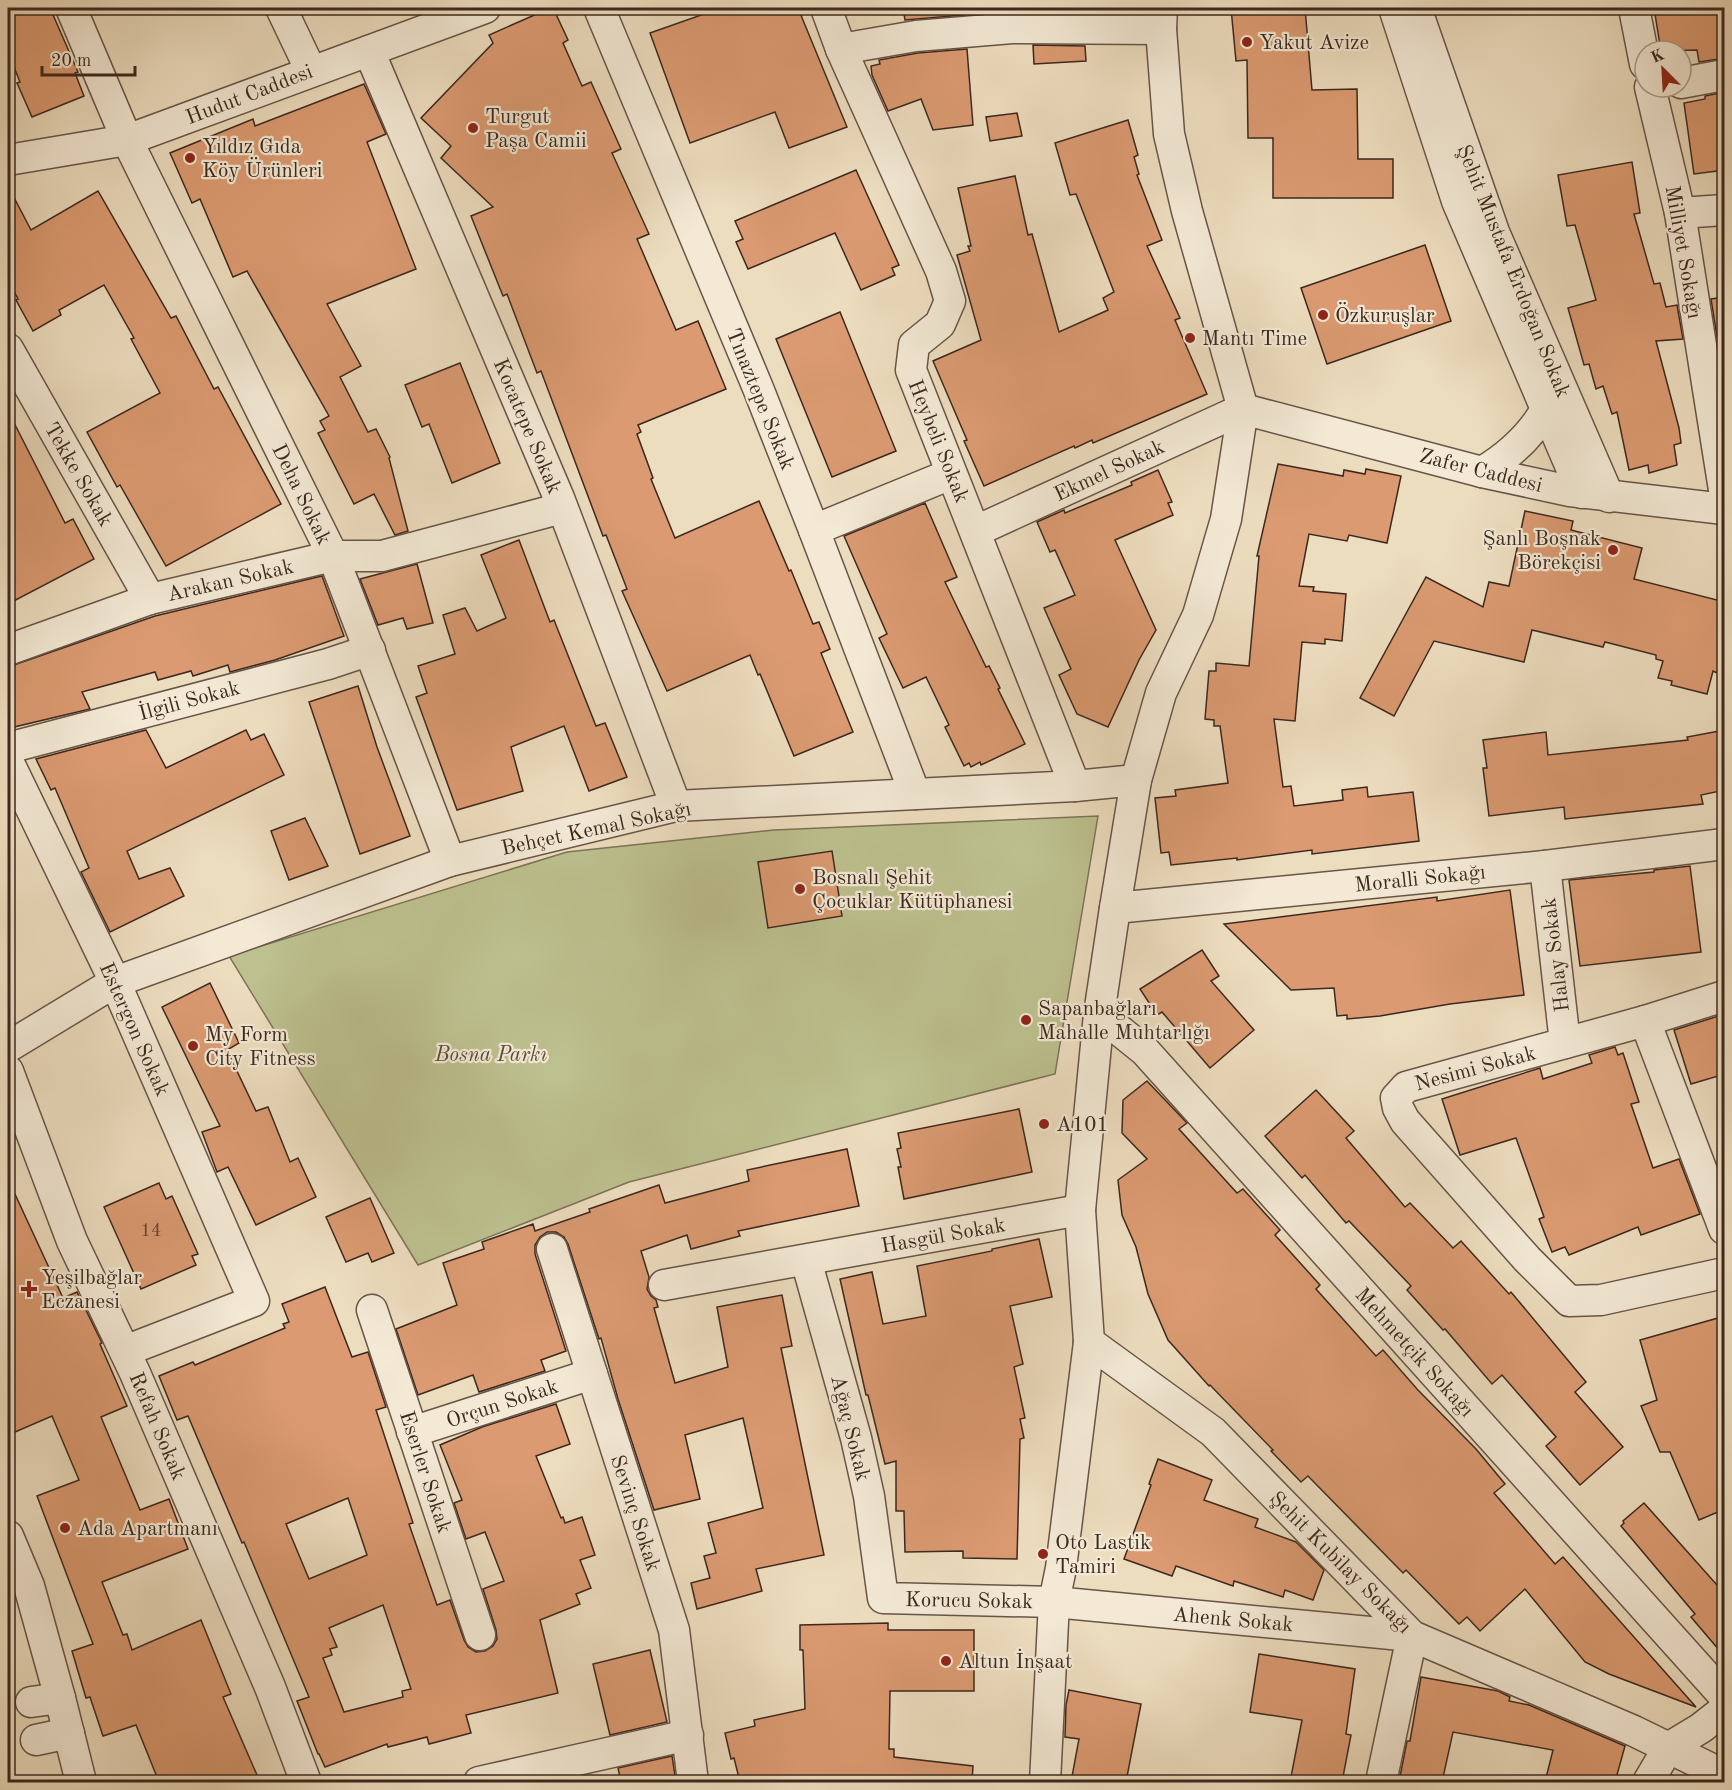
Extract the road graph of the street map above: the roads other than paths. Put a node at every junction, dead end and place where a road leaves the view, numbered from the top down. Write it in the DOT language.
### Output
graph roads {
  1 [pos="71,8"];
  2 [pos="281,8"];
  3 [pos="484,8"];
  4 [pos="599,8"];
  5 [pos="825,8"];
  6 [pos="1394,8"];
  7 [pos="1416,8"];
  8 [pos="1634,8"];
  9 [pos="1162,18"];
  10 [pos="1641,39"];
  11 [pos="841,50"];
  12 [pos="369,51"];
  13 [pos="310,71"];
  14 [pos="1725,75"];
  15 [pos="1693,81"];
  16 [pos="1655,99"];
  17 [pos="127,140"];
  18 [pos="8,160"];
  19 [pos="1725,210"];
  20 [pos="1680,213"];
  21 [pos="8,349"];
  22 [pos="1547,408"];
  23 [pos="1243,409"];
  24 [pos="1482,472"];
  25 [pos="951,474"];
  26 [pos="1725,489"];
  27 [pos="1595,495"];
  28 [pos="562,508"];
  29 [pos="1725,509"];
  30 [pos="814,530"];
  31 [pos="976,531"];
  32 [pos="333,556"];
  33 [pos="150,599"];
  34 [pos="8,650"];
  35 [pos="370,650"];
  36 [pos="8,748"];
  37 [pos="8,761"];
  38 [pos="1136,780"];
  39 [pos="1075,786"];
  40 [pos="915,794"];
  41 [pos="676,806"];
  42 [pos="1725,844"];
  43 [pos="450,861"];
  44 [pos="1545,866"];
  45 [pos="1115,908"];
  46 [pos="115,982"];
  47 [pos="1725,996"];
  48 [pos="1099,1014"];
  49 [pos="1645,1021"];
  50 [pos="1566,1043"];
  51 [pos="8,1047"];
  52 [pos="8,1071"];
  53 [pos="1080,1210"];
  54 [pos="1725,1229"];
  55 [pos="552,1249"];
  56 [pos="806,1260"];
  57 [pos="1725,1273"];
  58 [pos="664,1285"];
  59 [pos="372,1310"];
  60 [pos="1089,1342"];
  61 [pos="125,1351"];
  62 [pos="592,1374"];
  63 [pos="412,1432"];
  64 [pos="8,1536"];
  65 [pos="18,1589"];
  66 [pos="883,1598"];
  67 [pos="1054,1602"];
  68 [pos="480,1635"];
  69 [pos="1412,1636"];
  70 [pos="1725,1696"];
  71 [pos="60,1698"];
  72 [pos="30,1702"];
  73 [pos="1725,1710"];
  74 [pos="69,1733"];
  75 [pos="688,1735"];
  76 [pos="36,1740"];
  77 [pos="1668,1748"];
  78 [pos="1725,1775"];
  79 [pos="81,1782"];
  80 [pos="306,1782"];
  81 [pos="479,1782"];
  82 [pos="693,1782"];
  83 [pos="1045,1782"];
  84 [pos="1381,1782"];
  85 [pos="1648,1782"];
  1 -- 17 [label="street, Deha Sokak"];
  2 -- 13 [label="street"];
  3 -- 12 [label="street, Hudut Caddesi"];
  4 -- 30 [label="street, Tınaztepe Sokak"];
  5 -- 11 [label="street, Heybeli Sokak"];
  6 -- 22 [label="street, Şehit Mustafa Erdoğan Sokak"];
  7 -- 27 [label="street, Şehit Mustafa Erdoğan Sokak"];
  8 -- 10 [label="street, Milliyet Sokağı"];
  9 -- 11 [label="street"];
  9 -- 23 [label="street"];
  11 -- 25 [label="street, Heybeli Sokak"];
  12 -- 13 [label="street, Hudut Caddesi"];
  12 -- 28 [label="street, Kocatepe Sokak"];
  13 -- 17 [label="street, Hudut Caddesi"];
  14 -- 15 [label="street"];
  16 -- 20 [label="street, Milliyet Sokağı"];
  17 -- 18 [label="street, Hudut Caddesi"];
  17 -- 32 [label="street, Deha Sokak"];
  19 -- 20 [label="street"];
  20 -- 26 [label="street, Milliyet Sokağı"];
  21 -- 33 [label="street, Tekke Sokak"];
  22 -- 24 [label="street"];
  22 -- 27 [label="street, Şehit Mustafa Erdoğan Sokak"];
  23 -- 24 [label="street, Zafer Caddesi"];
  23 -- 31 [label="street, Ekmel Sokak"];
  23 -- 38 [label="street"];
  24 -- 27 [label="street, Zafer Caddesi"];
  25 -- 30 [label="street"];
  25 -- 31 [label="street, Heybeli Sokak"];
  27 -- 29 [label="street, Zafer Caddesi"];
  28 -- 32 [label="street, Arakan Sokak"];
  28 -- 41 [label="street, Kocatepe Sokak"];
  30 -- 40 [label="street, Tınaztepe Sokak"];
  31 -- 39 [label="street, Heybeli Sokak"];
  32 -- 33 [label="street, Arakan Sokak"];
  32 -- 35 [label="street, Deha Sokak"];
  33 -- 34 [label="street, Arakan Sokak"];
  35 -- 36 [label="street, İlgili Sokak"];
  35 -- 43 [label="street, Deha Sokak"];
  37 -- 46 [label="street, Estergon Sokak"];
  38 -- 39 [label="street, Behçet Kemal Sokağı"];
  38 -- 45 [label="street"];
  39 -- 40 [label="street, Behçet Kemal Sokağı"];
  40 -- 41 [label="street, Behçet Kemal Sokağı"];
  41 -- 43 [label="street, Behçet Kemal Sokağı"];
  42 -- 44 [label="street, Moralli Sokağı"];
  43 -- 46 [label="street, Behçet Kemal Sokağı"];
  44 -- 45 [label="street, Moralli Sokağı"];
  44 -- 50 [label="street, Halay Sokak"];
  45 -- 48 [label="street"];
  46 -- 51 [label="street, Behçet Kemal Sokağı"];
  46 -- 61 [label="street, Estergon Sokak"];
  47 -- 49 [label="street, Nesimi Sokak"];
  48 -- 53 [label="street"];
  48 -- 70 [label="street, Mehmetçik Sokağı"];
  49 -- 50 [label="street, Nesimi Sokak"];
  49 -- 54 [label="street"];
  50 -- 57 [label="street, Nesimi Sokak"];
  52 -- 61 [label="street, Refah Sokak"];
  53 -- 56 [label="street, Hasgül Sokak"];
  53 -- 60 [label="street"];
  55 -- 62 [label="street, Sevinç Sokak"];
  56 -- 58 [label="street, Hasgül Sokak"];
  56 -- 66 [label="street, Ağaç Sokak"];
  59 -- 63 [label="street, Eserler Sokak"];
  60 -- 67 [label="street"];
  60 -- 69 [label="street, Şehit Kubilay Sokağı"];
  61 -- 80 [label="street, Refah Sokak"];
  62 -- 63 [label="street, Orçun Sokak"];
  62 -- 75 [label="street, Sevinç Sokak"];
  63 -- 68 [label="street, Eserler Sokak"];
  64 -- 65 [label="street"];
  65 -- 71 [label="street"];
  66 -- 67 [label="street, Korucu Sokak"];
  67 -- 69 [label="street, Ahenk Sokak"];
  67 -- 83 [label="street"];
  69 -- 77 [label="street, Şehit Kubilay Sokağı"];
  69 -- 84 [label="street"];
  71 -- 72 [label="street"];
  71 -- 74 [label="street"];
  73 -- 77 [label="street"];
  74 -- 76 [label="street"];
  74 -- 79 [label="street"];
  75 -- 81 [label="street"];
  75 -- 82 [label="street, Sevinç Sokak"];
  77 -- 78 [label="street, Şehit Kubilay Sokağı"];
  77 -- 85 [label="street"];
}
